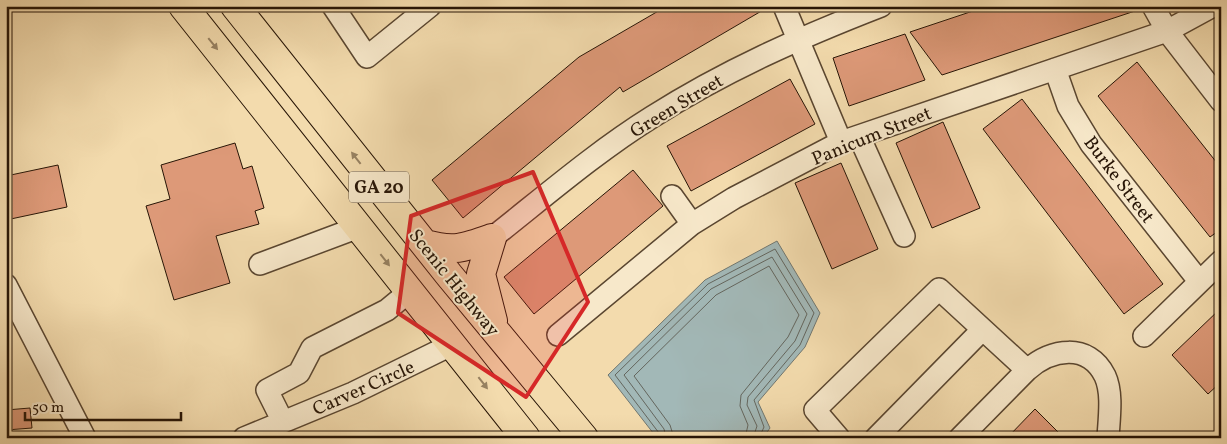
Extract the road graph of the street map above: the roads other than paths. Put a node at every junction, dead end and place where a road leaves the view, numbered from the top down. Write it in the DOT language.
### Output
graph roads {
  1 [pos="183,6"];
  2 [pos="236,6"];
  3 [pos="333,6"];
  4 [pos="430,6"];
  5 [pos="784,6"];
  6 [pos="880,6"];
  7 [pos="1153,6"];
  8 [pos="1213,6"];
  9 [pos="1167,32"];
  10 [pos="797,39"];
  11 [pos="1055,69"];
  12 [pos="1221,101"];
  13 [pos="850,139"];
  14 [pos="672,196"];
  15 [pos="692,224"];
  16 [pos="359,227"];
  17 [pos="904,236"];
  18 [pos="492,238"];
  19 [pos="425,244"];
  20 [pos="1221,261"];
  21 [pos="260,264"];
  22 [pos="1199,281"];
  23 [pos="6,285"];
  24 [pos="410,291"];
  25 [pos="982,330"];
  26 [pos="496,332"];
  27 [pos="558,335"];
  28 [pos="1144,336"];
  29 [pos="453,344"];
  30 [pos="1027,370"];
  31 [pos="283,422"];
  32 [pos="85,438"];
  33 [pos="244,438"];
  34 [pos="526,438"];
  35 [pos="584,438"];
  36 [pos="839,438"];
  37 [pos="876,438"];
  38 [pos="960,438"];
  39 [pos="1108,438"];
  1 -- 16 [label="highway, GA 20, one-way"];
  19 -- 2 [label="highway, Scenic Highway / GA 20, one-way"];
  3 -- 4 [label="street"];
  5 -- 10 [label="street"];
  6 -- 10 [label="street, Green Street"];
  7 -- 9 [label="street"];
  8 -- 9 [label="street, Panicum Street"];
  9 -- 11 [label="street, Panicum Street"];
  9 -- 12 [label="street"];
  10 -- 13 [label="street"];
  10 -- 18 [label="street, Green Street"];
  11 -- 13 [label="street, Panicum Street"];
  11 -- 22 [label="street, Burke Street"];
  13 -- 15 [label="street, Panicum Street"];
  13 -- 17 [label="street"];
  14 -- 15 [label="street"];
  15 -- 27 [label="street, Panicum Street"];
  16 -- 21 [label="street"];
  16 -- 24 [label="highway, GA 20, one-way"];
  18 -- 19 [label="highway"];
  18 -- 26 [label="highway"];
  19 -- 26 [label="highway, Scenic Highway / GA 20"];
  20 -- 22 [label="street"];
  22 -- 28 [label="street"];
  23 -- 32 [label="street"];
  24 -- 29 [label="highway, GA 20"];
  24 -- 31 [label="street"];
  25 -- 30 [label="street"];
  25 -- 36 [label="street"];
  25 -- 37 [label="street"];
  26 -- 35 [label="highway, Scenic Highway / GA 20"];
  29 -- 31 [label="street, Carver Circle"];
  29 -- 34 [label="highway, GA 20, one-way"];
  30 -- 38 [label="street"];
  30 -- 39 [label="street"];
  31 -- 33 [label="street, Carver Circle"];
}
